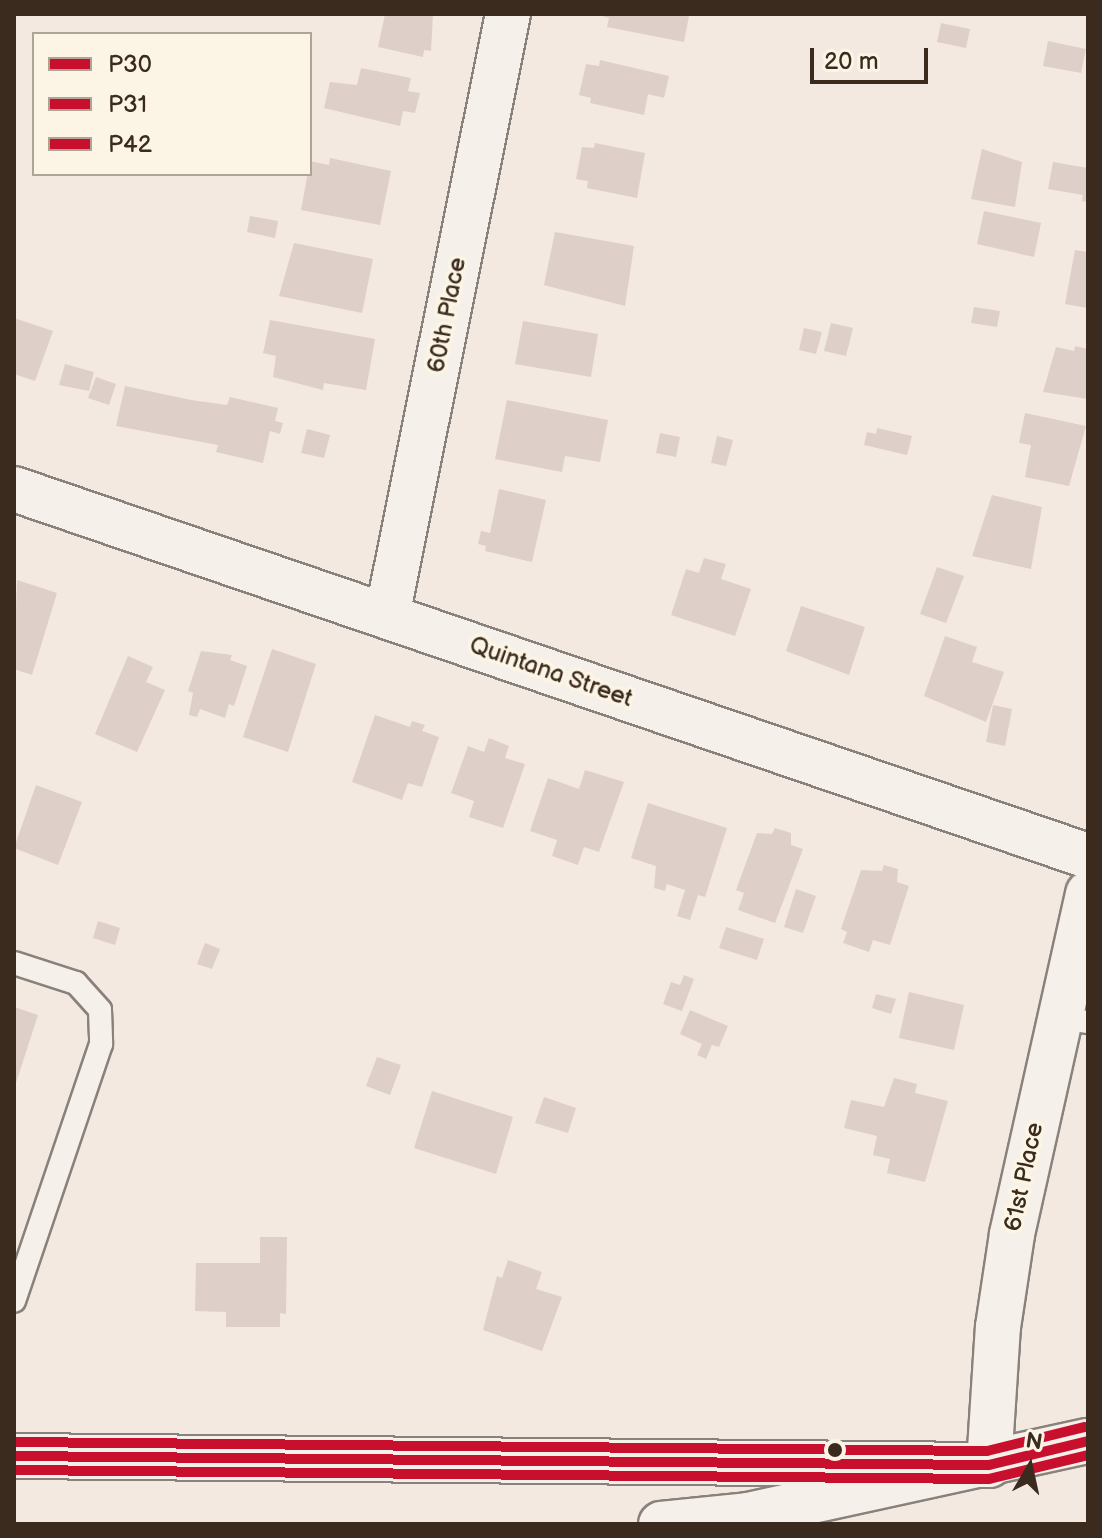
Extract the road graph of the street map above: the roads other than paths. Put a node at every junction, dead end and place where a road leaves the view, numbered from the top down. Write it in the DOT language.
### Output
graph roads {
  1 [pos="508,14"];
  2 [pos="14,489"];
  3 [pos="387,616"];
  4 [pos="1088,856"];
  5 [pos="1088,893"];
  6 [pos="14,963"];
  7 [pos="1074,1020"];
  8 [pos="14,1301"];
  9 [pos="1088,1441"];
  10 [pos="14,1456"];
  11 [pos="989,1465"];
  12 [pos="661,1524"];
  1 -- 3 [label="street, 60th Place"];
  2 -- 3 [label="street, Quintana Street"];
  3 -- 4 [label="street, Quintana Street"];
  5 -- 7 [label="street, 61st Place"];
  6 -- 8 [label="lane"];
  7 -- 11 [label="street, 61st Place"];
  9 -- 11 [label="street"];
  10 -- 11 [label="street"];
  11 -- 12 [label="street"];
}
